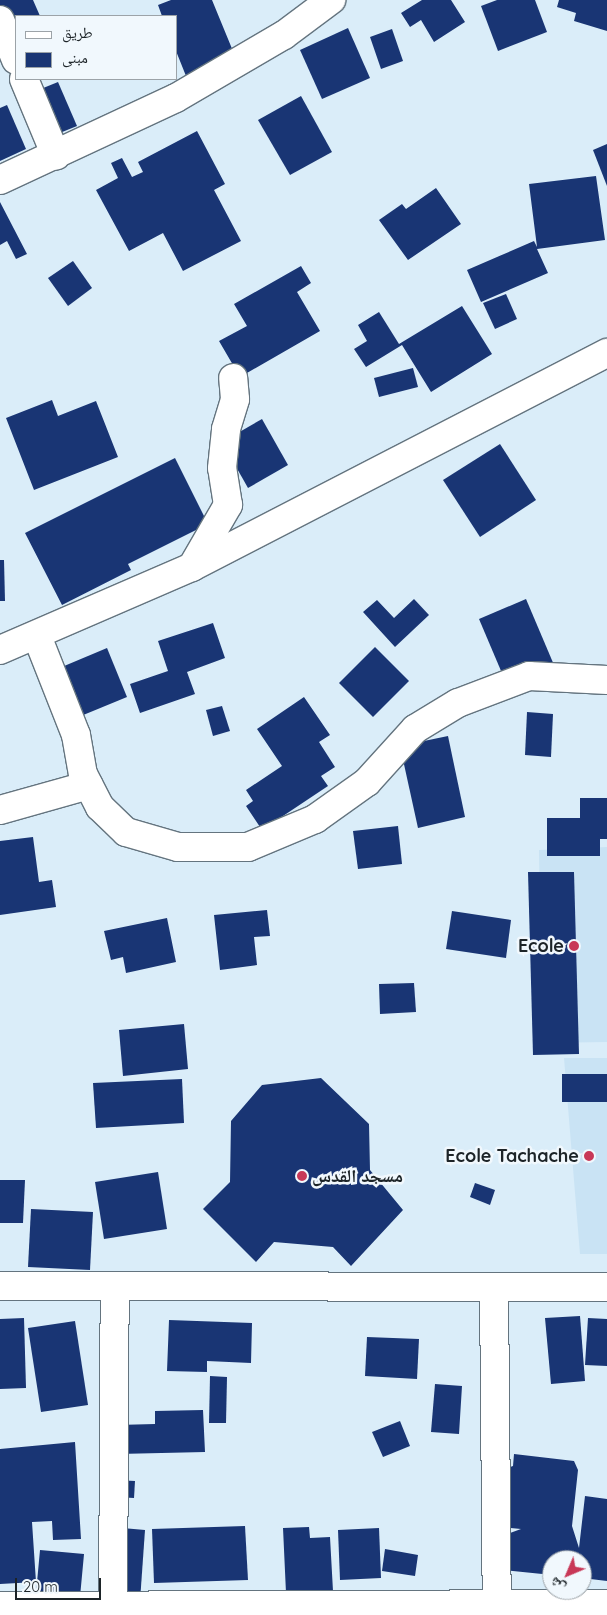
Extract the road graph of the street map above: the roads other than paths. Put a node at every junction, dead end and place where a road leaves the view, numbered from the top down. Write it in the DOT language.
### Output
graph roads {
  1 [pos="331,0"];
  2 [pos="0,20"];
  3 [pos="15,58"];
  4 [pos="24,80"];
  5 [pos="56,156"];
  6 [pos="0,180"];
  7 [pos="607,353"];
  8 [pos="233,378"];
  9 [pos="192,567"];
  10 [pos="37,636"];
  11 [pos="1,649"];
  12 [pos="607,680"];
  13 [pos="89,785"];
  14 [pos="0,810"];
  15 [pos="0,1286"];
  16 [pos="115,1286"];
  17 [pos="494,1287"];
  18 [pos="607,1287"];
  19 [pos="607,1604"];
  20 [pos="0,1606"];
  21 [pos="497,1609"];
  22 [pos="112,1610"];
  1 -- 5 [label="street"];
  2 -- 3 [label="street"];
  4 -- 5 [label="street"];
  5 -- 6 [label="street"];
  7 -- 9 [label="street"];
  8 -- 9 [label="street"];
  9 -- 10 [label="street"];
  10 -- 11 [label="street"];
  10 -- 13 [label="street"];
  12 -- 13 [label="street"];
  13 -- 14 [label="street"];
  15 -- 16 [label="street"];
  16 -- 17 [label="street"];
  16 -- 22 [label="street"];
  17 -- 18 [label="street"];
  17 -- 21 [label="street"];
  19 -- 21 [label="street"];
  20 -- 22 [label="street"];
  21 -- 22 [label="street"];
}
